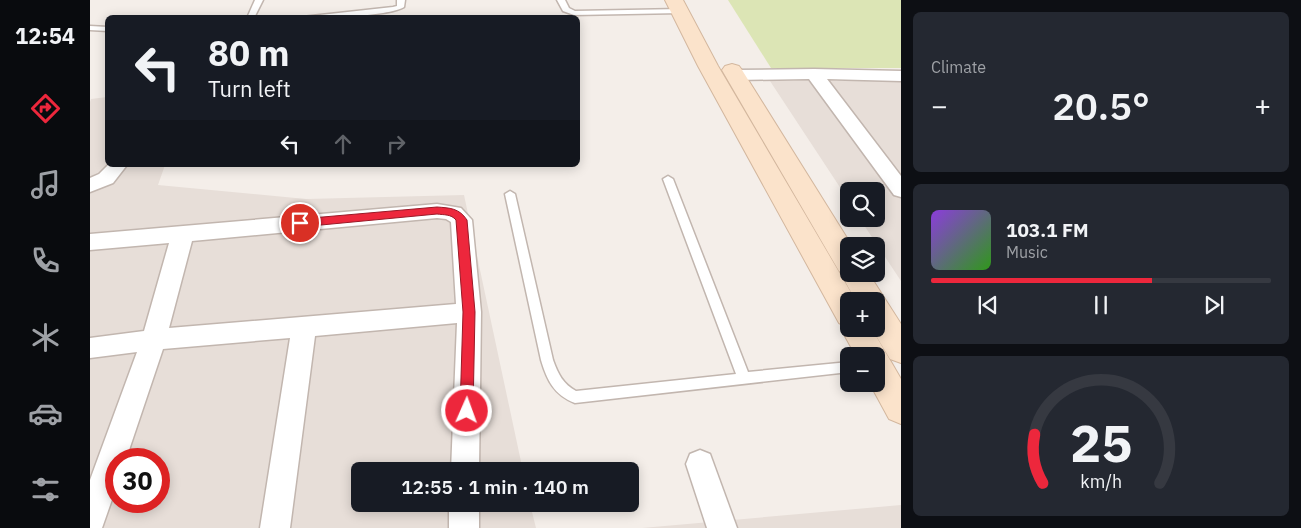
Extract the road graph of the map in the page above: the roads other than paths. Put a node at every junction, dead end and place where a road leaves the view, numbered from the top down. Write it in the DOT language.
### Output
graph roads {
  1 [pos="259,0"];
  2 [pos="401,0"];
  3 [pos="561,0"];
  4 [pos="681,4"];
  5 [pos="252,15"];
  6 [pos="328,15"];
  7 [pos="90,28"];
  8 [pos="105,29"];
  9 [pos="724,69"];
  10 [pos="814,74"];
  11 [pos="901,76"];
  12 [pos="116,167"];
  13 [pos="668,179"];
  14 [pos="90,185"];
  15 [pos="901,190"];
  16 [pos="510,194"];
  17 [pos="183,233"];
  18 [pos="90,242"];
  19 [pos="840,250"];
  20 [pos="840,297"];
  21 [pos="469,312"];
  22 [pos="885,324"];
  23 [pos="304,326"];
  24 [pos="154,340"];
  25 [pos="90,348"];
  26 [pos="901,350"];
  27 [pos="840,368"];
  28 [pos="744,379"];
  29 [pos="885,380"];
  30 [pos="901,409"];
  31 [pos="465,462"];
  32 [pos="700,464"];
  33 [pos="464,512"];
  34 [pos="90,521"];
  35 [pos="275,528"];
  36 [pos="464,528"];
  37 [pos="722,528"];
  1 -- 5 [label="lane"];
  2 -- 6 [label="lane"];
  3 -- 4 [label="lane"];
  4 -- 9 [label="street"];
  7 -- 8 [label="lane"];
  9 -- 10 [label="street"];
  9 -- 19 [label="street"];
  9 -- 20 [label="street"];
  10 -- 11 [label="street"];
  10 -- 15 [label="street"];
  12 -- 14 [label="street"];
  13 -- 28 [label="lane"];
  16 -- 28 [label="lane"];
  17 -- 18 [label="street"];
  17 -- 21 [label="street"];
  17 -- 24 [label="street"];
  21 -- 23 [label="street"];
  21 -- 31 [label="street"];
  22 -- 26 [label="street"];
  23 -- 24 [label="street"];
  23 -- 35 [label="street"];
  24 -- 25 [label="street"];
  24 -- 34 [label="street"];
  27 -- 28 [label="lane"];
  29 -- 30 [label="street"];
  32 -- 37 [label="street"];
  33 -- 36 [label="street"];
}
